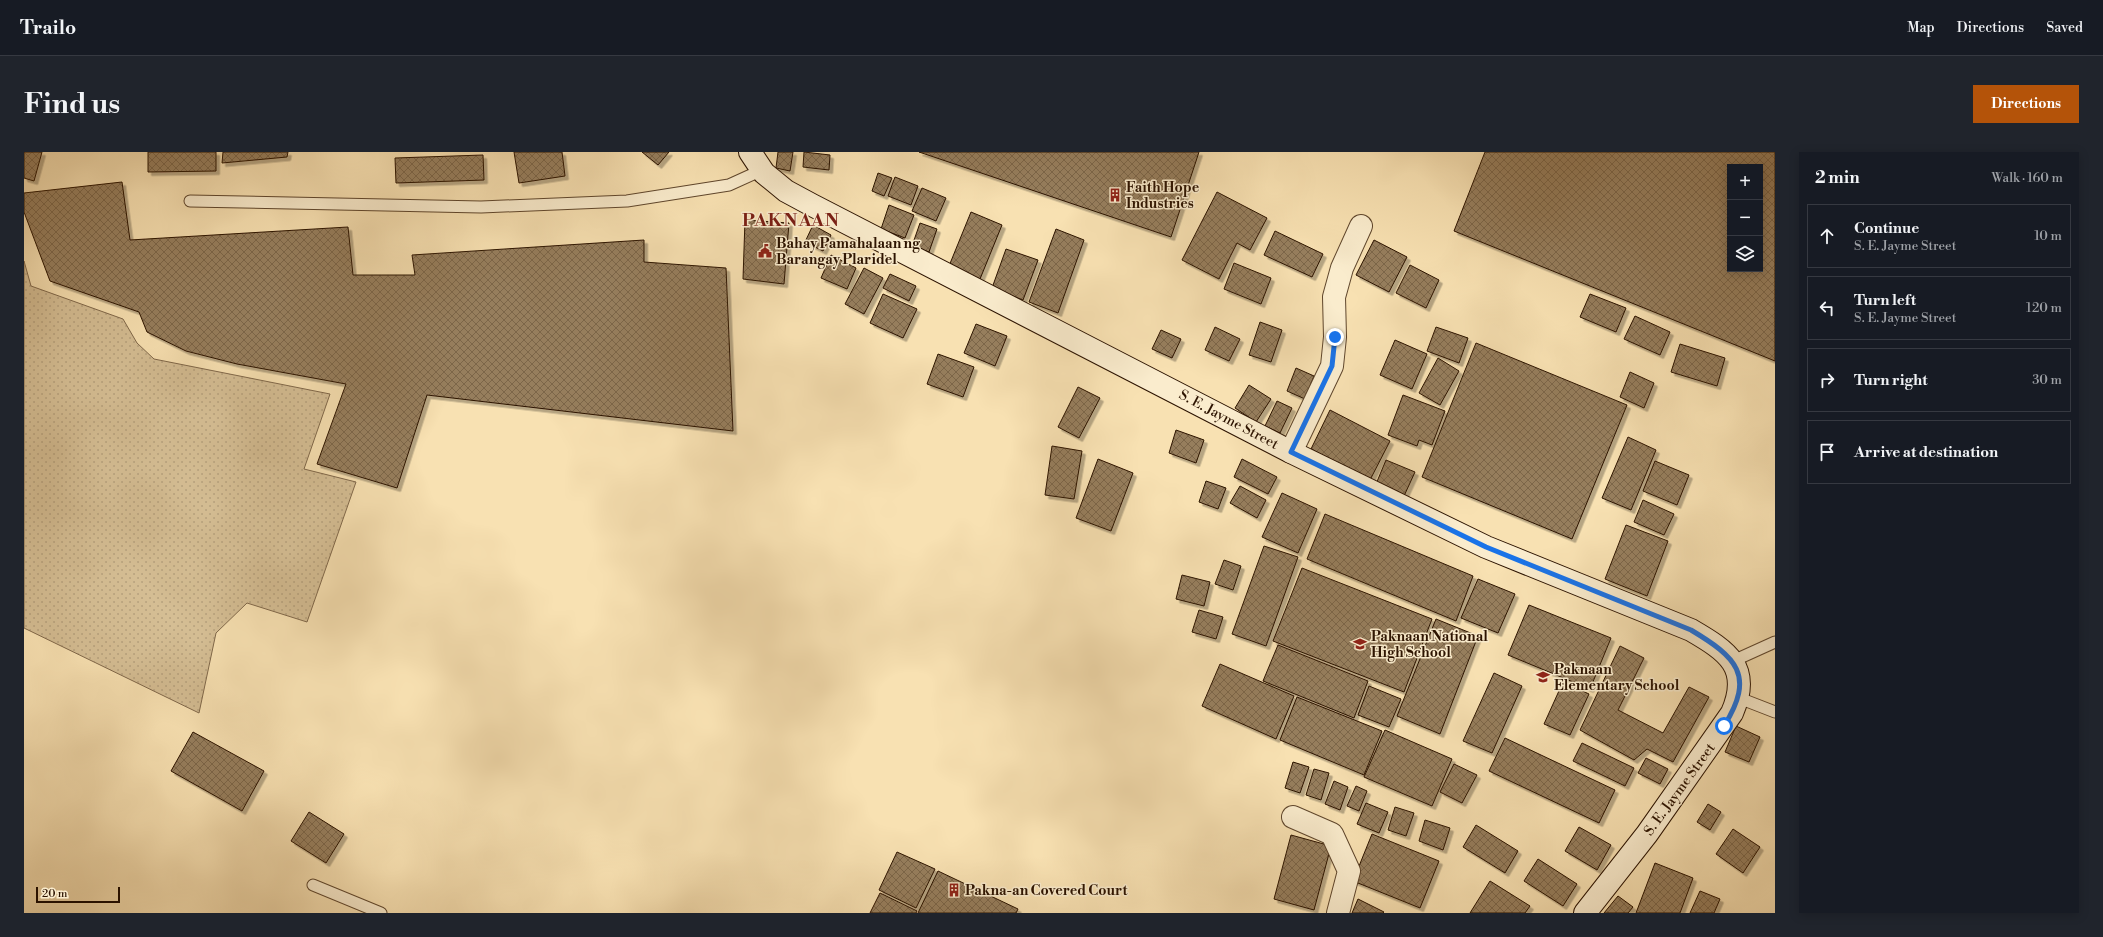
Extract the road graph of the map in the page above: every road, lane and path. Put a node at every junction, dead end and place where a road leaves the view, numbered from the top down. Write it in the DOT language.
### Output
graph roads {
  1 [pos="756,161"];
  2 [pos="190,201"];
  3 [pos="1361,226"];
  4 [pos="1291,452"];
  5 [pos="1775,642"];
  6 [pos="1733,661"];
  7 [pos="1739,698"];
  8 [pos="1775,712"];
  9 [pos="1293,817"];
  10 [pos="313,885"];
  11 [pos="381,913"];
  12 [pos="1338,913"];
  13 [pos="1585,913"];
  1 -- 2 [label="lane"];
  1 -- 4 [label="street, S. E. Jayme Street"];
  3 -- 4 [label="street"];
  4 -- 6 [label="street, S. E. Jayme Street"];
  5 -- 6 [label="lane"];
  6 -- 7 [label="street, S. E. Jayme Street"];
  7 -- 8 [label="lane"];
  7 -- 13 [label="street, S. E. Jayme Street"];
  9 -- 12 [label="street"];
  10 -- 11 [label="lane"];
}
